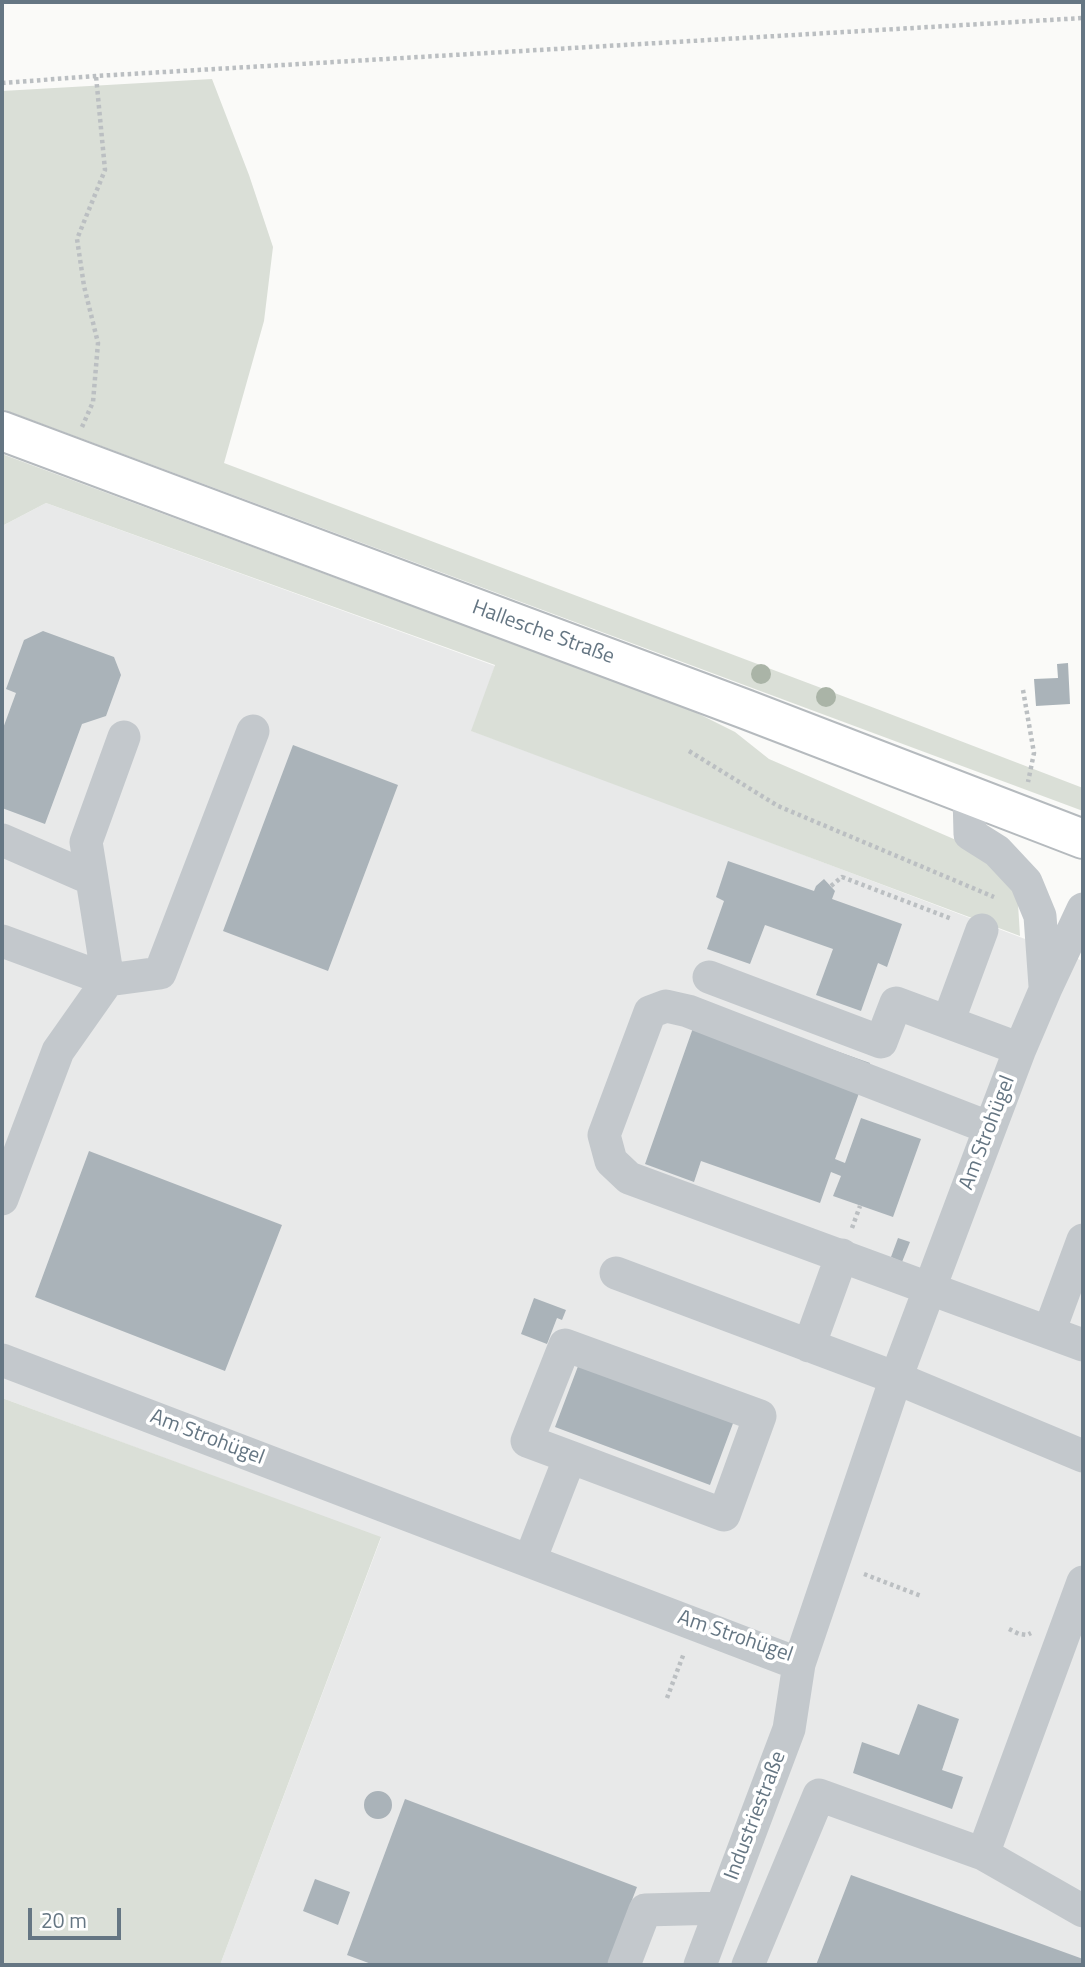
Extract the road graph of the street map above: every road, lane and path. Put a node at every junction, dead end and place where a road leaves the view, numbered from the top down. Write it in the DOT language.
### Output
graph roads {
  1 [pos="1083,18"];
  2 [pos="96,76"];
  3 [pos="2,83"];
  4 [pos="2,431"];
  5 [pos="69,456"];
  6 [pos="1023,690"];
  7 [pos="253,731"];
  8 [pos="124,737"];
  9 [pos="689,751"];
  10 [pos="969,795"];
  11 [pos="1022,815"];
  12 [pos="1083,839"];
  13 [pos="2,840"];
  14 [pos="92,879"];
  15 [pos="831,886"];
  16 [pos="1083,909"];
  17 [pos="1040,916"];
  18 [pos="982,930"];
  19 [pos="2,942"];
  20 [pos="709,977"];
  21 [pos="107,980"];
  22 [pos="1045,988"];
  23 [pos="948,1022"];
  24 [pos="1020,1049"];
  25 [pos="990,1128"];
  26 [pos="2,1199"];
  27 [pos="1083,1240"];
  28 [pos="842,1255"];
  29 [pos="616,1273"];
  30 [pos="930,1288"];
  31 [pos="1049,1332"];
  32 [pos="1083,1345"];
  33 [pos="809,1346"];
  34 [pos="2,1360"];
  35 [pos="896,1378"];
  36 [pos="1083,1456"];
  37 [pos="570,1457"];
  38 [pos="530,1560"];
  39 [pos="833,1563"];
  40 [pos="1083,1582"];
  41 [pos="921,1596"];
  42 [pos="695,1624"];
  43 [pos="799,1664"];
  44 [pos="667,1698"];
  45 [pos="771,1777"];
  46 [pos="819,1795"];
  47 [pos="983,1854"];
  48 [pos="721,1908"];
  49 [pos="1083,1911"];
  50 [pos="624,1965"];
  51 [pos="700,1965"];
  52 [pos="748,1965"];
  1 -- 2 [label="path"];
  2 -- 3 [label="path"];
  2 -- 5 [label="path"];
  4 -- 5 [label="main road, Hallesche Straße"];
  5 -- 10 [label="main road, Hallesche Straße"];
  6 -- 11 [label="path"];
  7 -- 21 [label="street"];
  8 -- 14 [label="street"];
  9 -- 17 [label="path"];
  10 -- 11 [label="main road, Hallesche Straße"];
  10 -- 17 [label="street, Am Strohügel"];
  11 -- 12 [label="main road, Hallesche Straße"];
  13 -- 14 [label="street"];
  14 -- 21 [label="street"];
  15 -- 18 [label="path"];
  16 -- 22 [label="street, Am Strohügel"];
  17 -- 22 [label="street, Am Strohügel"];
  18 -- 23 [label="street"];
  19 -- 21 [label="street"];
  20 -- 23 [label="street"];
  21 -- 26 [label="street"];
  22 -- 24 [label="street, Am Strohügel"];
  23 -- 24 [label="street"];
  24 -- 25 [label="street, Am Strohügel"];
  25 -- 28 [label="street"];
  25 -- 30 [label="street, Am Strohügel"];
  27 -- 31 [label="street"];
  28 -- 30 [label="street"];
  28 -- 33 [label="street"];
  29 -- 33 [label="street"];
  30 -- 31 [label="street"];
  30 -- 35 [label="street, Am Strohügel"];
  31 -- 32 [label="street"];
  33 -- 35 [label="street"];
  34 -- 38 [label="street, Am Strohügel"];
  35 -- 36 [label="street"];
  35 -- 39 [label="street, Am Strohügel"];
  37 -- 37 [label="street"];
  37 -- 38 [label="street"];
  38 -- 42 [label="street, Am Strohügel"];
  39 -- 41 [label="path"];
  39 -- 43 [label="street, Am Strohügel"];
  40 -- 47 [label="street"];
  42 -- 43 [label="street, Am Strohügel"];
  42 -- 44 [label="path"];
  43 -- 45 [label="street, Industriestraße"];
  45 -- 46 [label="street"];
  45 -- 48 [label="street, Industriestraße"];
  46 -- 47 [label="street"];
  46 -- 52 [label="street"];
  47 -- 49 [label="street"];
  48 -- 50 [label="street"];
  48 -- 51 [label="street, Industriestraße"];
}
